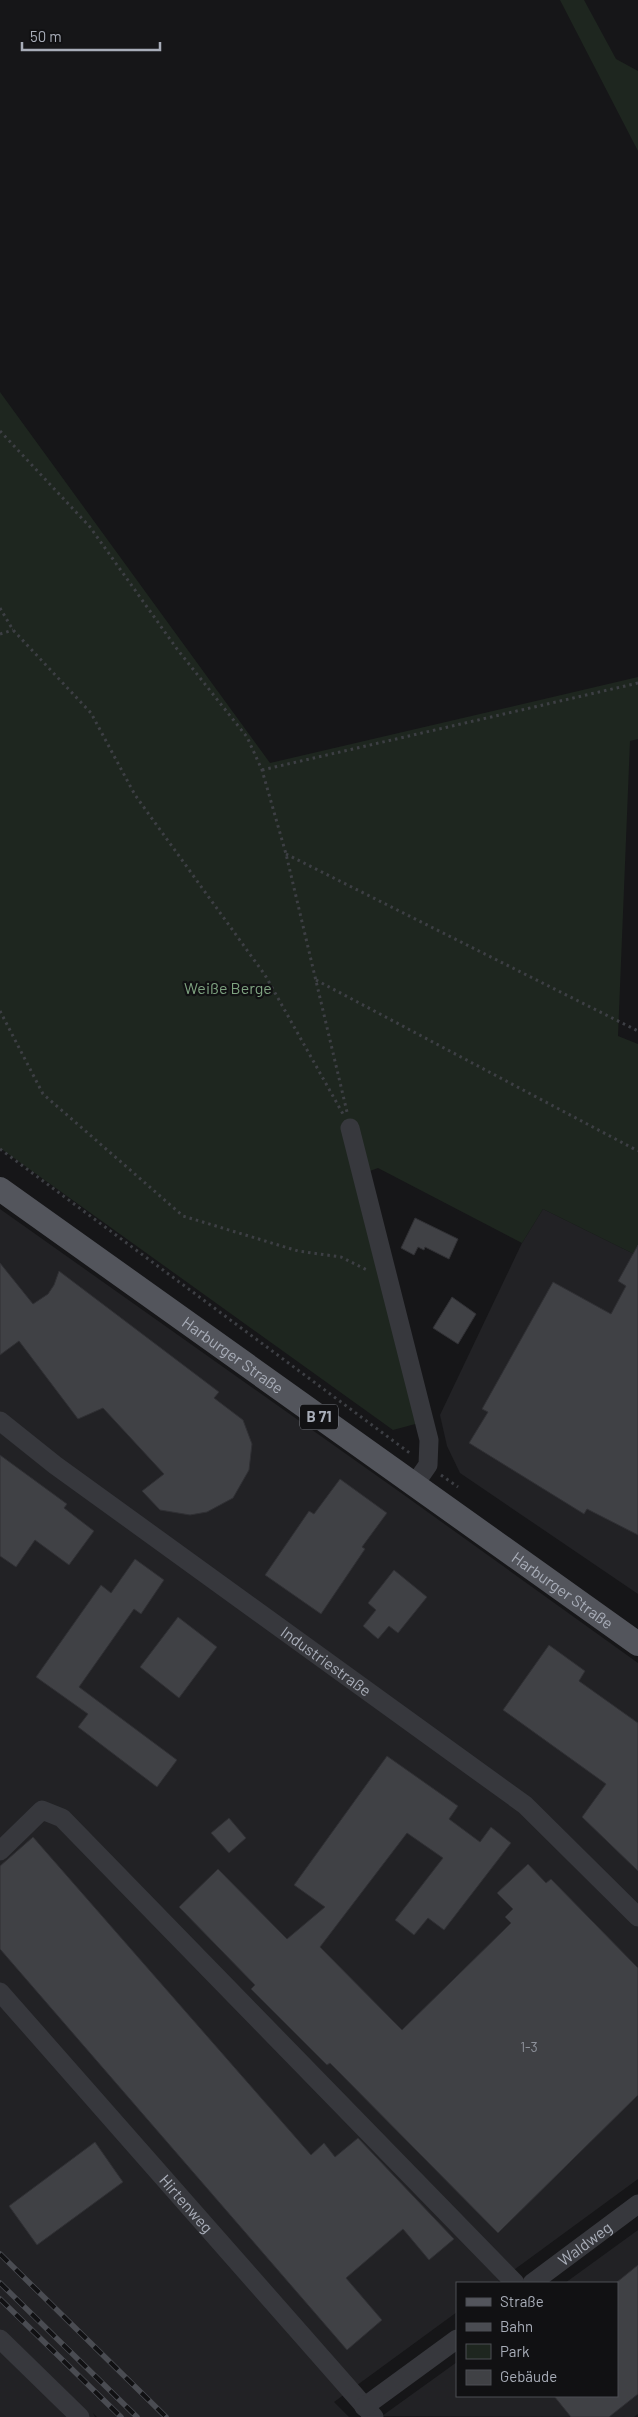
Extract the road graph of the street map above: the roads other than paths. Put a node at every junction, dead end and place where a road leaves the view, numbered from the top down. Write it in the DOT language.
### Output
graph roads {
  1 [pos="350,1128"];
  2 [pos="0,1189"];
  3 [pos="0,1421"];
  4 [pos="414,1485"];
  5 [pos="638,1644"];
  6 [pos="0,1851"];
  7 [pos="638,1918"];
  8 [pos="0,1992"];
  9 [pos="638,2204"];
  10 [pos="514,2282"];
  11 [pos="533,2282"];
  12 [pos="0,2339"];
  13 [pos="456,2340"];
  14 [pos="369,2412"];
  15 [pos="80,2417"];
  1 -- 4 [label="street"];
  2 -- 4 [label="main road, Harburger Straße / B 71"];
  3 -- 7 [label="street, Industriestraße"];
  4 -- 5 [label="main road, Harburger Straße / B 71"];
  6 -- 10 [label="street"];
  8 -- 14 [label="street, Hirtenweg"];
  9 -- 11 [label="street, Waldweg"];
  12 -- 15 [label="street"];
  13 -- 14 [label="street"];
}
